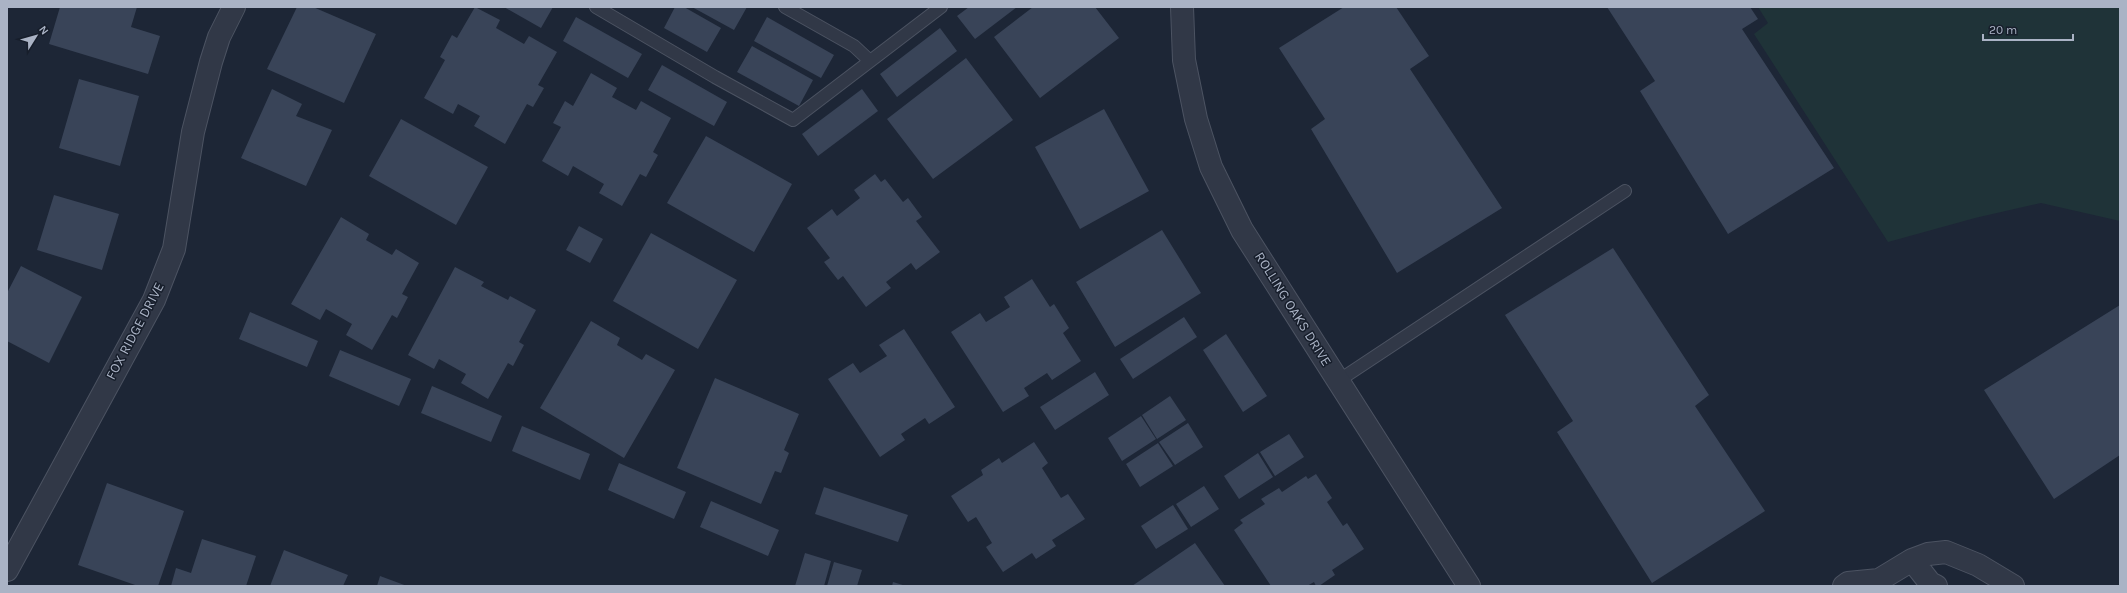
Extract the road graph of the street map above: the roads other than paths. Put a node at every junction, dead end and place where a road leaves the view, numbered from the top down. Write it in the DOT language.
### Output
graph roads {
  1 [pos="234,7"];
  2 [pos="596,7"];
  3 [pos="785,7"];
  4 [pos="940,7"];
  5 [pos="1182,7"];
  6 [pos="870,61"];
  7 [pos="1625,191"];
  8 [pos="1338,381"];
  9 [pos="1912,560"];
  10 [pos="7,570"];
  11 [pos="1878,583"];
  12 [pos="1469,586"];
  13 [pos="1844,586"];
  14 [pos="1936,586"];
  15 [pos="2013,586"];
  1 -- 10 [label="street, FOX RIDGE DRIVE"];
  2 -- 6 [label="lane"];
  3 -- 6 [label="lane"];
  4 -- 6 [label="lane"];
  5 -- 8 [label="street, ROLLING OAKS DRIVE"];
  7 -- 8 [label="lane"];
  8 -- 12 [label="street, ROLLING OAKS DRIVE"];
  9 -- 11 [label="street"];
  9 -- 14 [label="street"];
  9 -- 15 [label="street"];
  11 -- 13 [label="street"];
}
